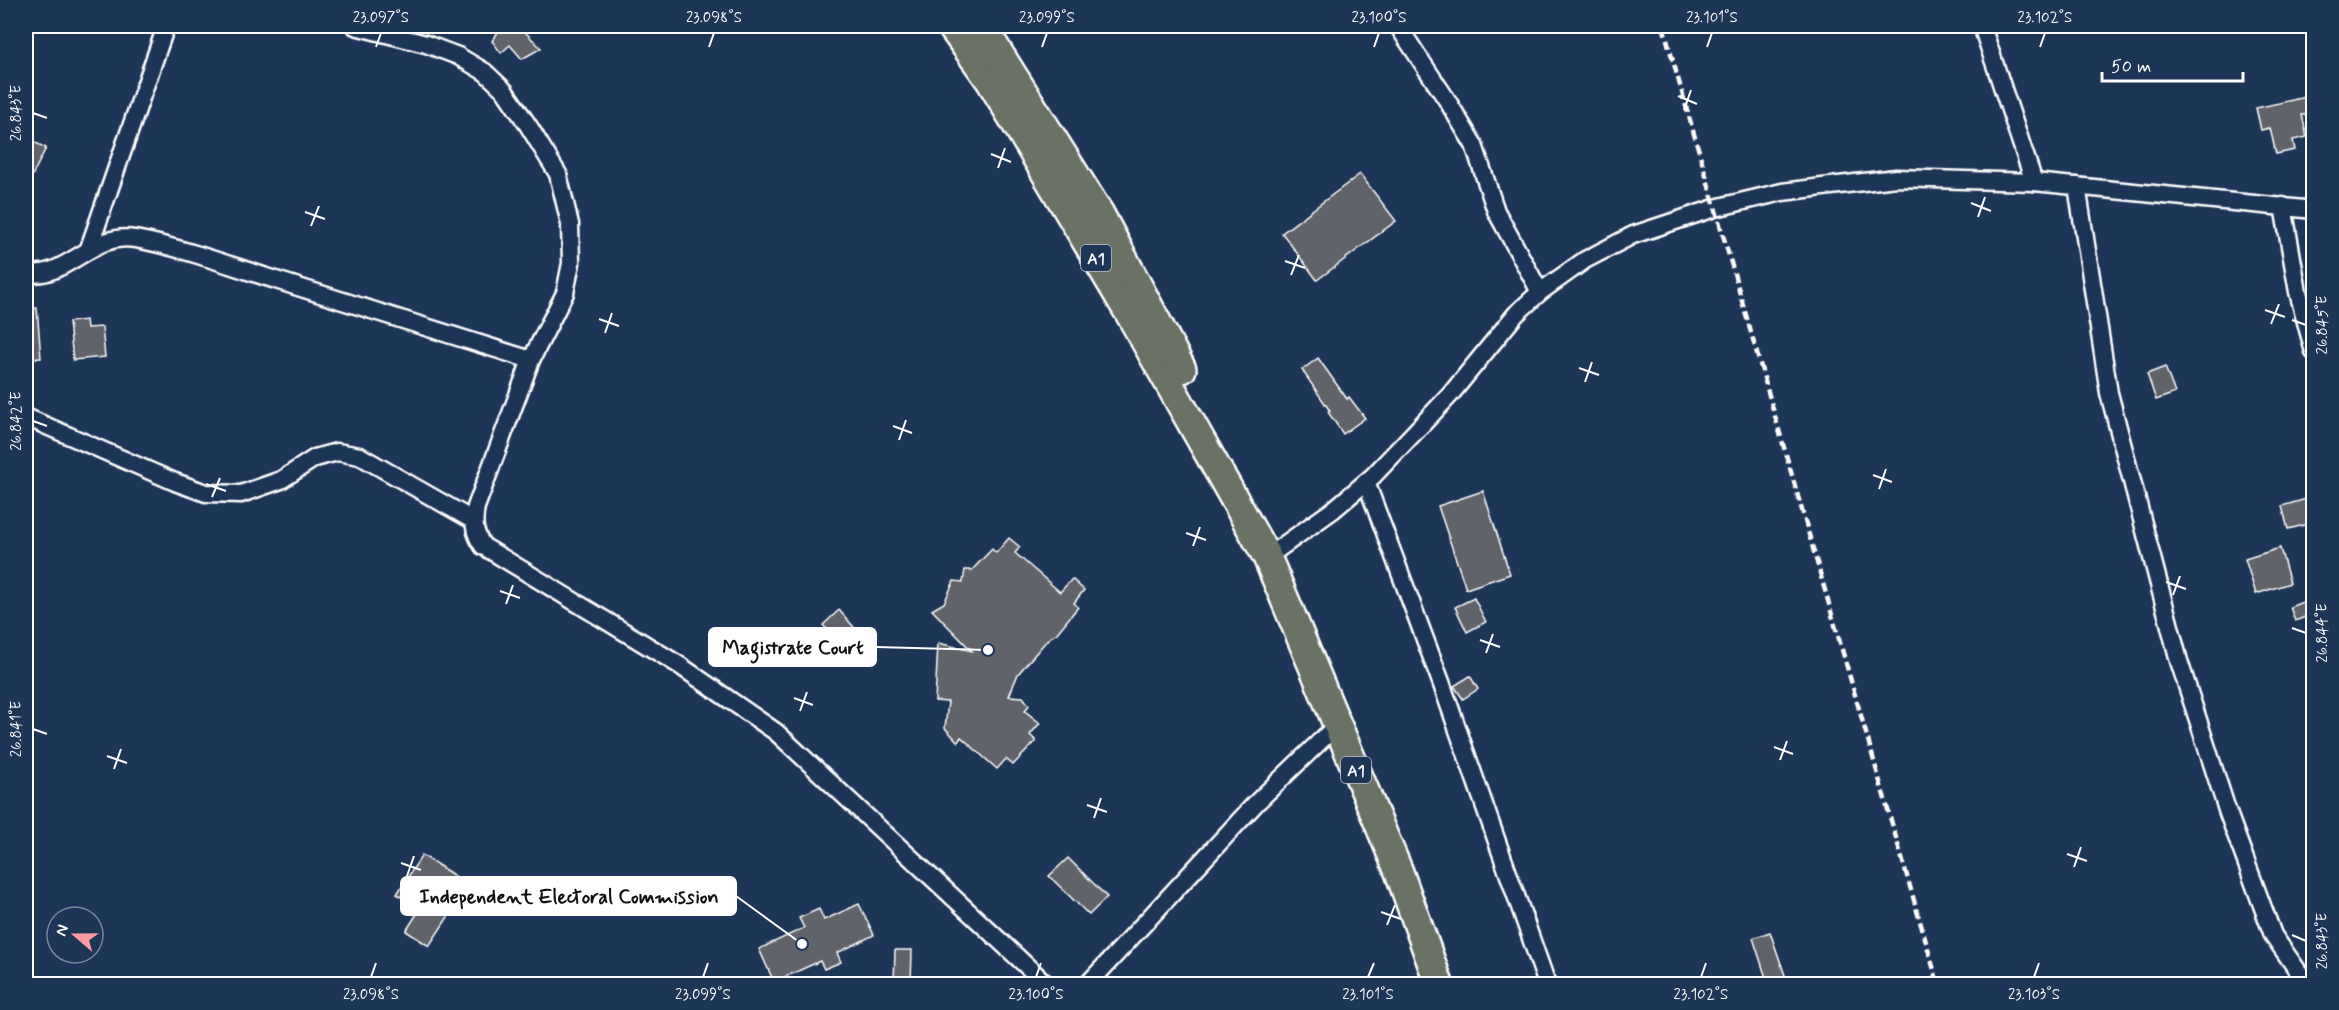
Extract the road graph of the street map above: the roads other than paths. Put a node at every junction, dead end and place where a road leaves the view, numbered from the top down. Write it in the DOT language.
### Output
graph roads {
  1 [pos="166,26"];
  2 [pos="355,26"];
  3 [pos="951,26"];
  4 [pos="982,26"];
  5 [pos="1398,26"];
  6 [pos="1982,26"];
  7 [pos="2034,182"];
  8 [pos="2077,186"];
  9 [pos="2283,206"];
  10 [pos="2313,210"];
  11 [pos="89,248"];
  12 [pos="26,273"];
  13 [pos="1540,292"];
  14 [pos="2313,352"];
  15 [pos="531,360"];
  16 [pos="26,417"];
  17 [pos="1366,482"];
  18 [pos="1234,495"];
  19 [pos="474,521"];
  20 [pos="1267,556"];
  21 [pos="1337,725"];
  22 [pos="1046,984"];
  23 [pos="1088,984"];
  24 [pos="1439,984"];
  25 [pos="1547,984"];
  26 [pos="2307,984"];
  1 -- 11 [label="street"];
  2 -- 15 [label="street"];
  3 -- 18 [label="highway, A1"];
  4 -- 18 [label="highway, A1"];
  5 -- 13 [label="street"];
  6 -- 7 [label="street"];
  7 -- 8 [label="street"];
  7 -- 13 [label="street"];
  8 -- 9 [label="street"];
  8 -- 26 [label="street"];
  9 -- 10 [label="street"];
  9 -- 14 [label="street"];
  11 -- 12 [label="street"];
  11 -- 15 [label="street"];
  13 -- 17 [label="street"];
  15 -- 19 [label="street"];
  16 -- 19 [label="street"];
  17 -- 20 [label="street"];
  17 -- 25 [label="street"];
  18 -- 20 [label="highway, A1"];
  19 -- 22 [label="street"];
  20 -- 21 [label="highway, A1"];
  21 -- 23 [label="street"];
  21 -- 24 [label="highway, A1"];
}
